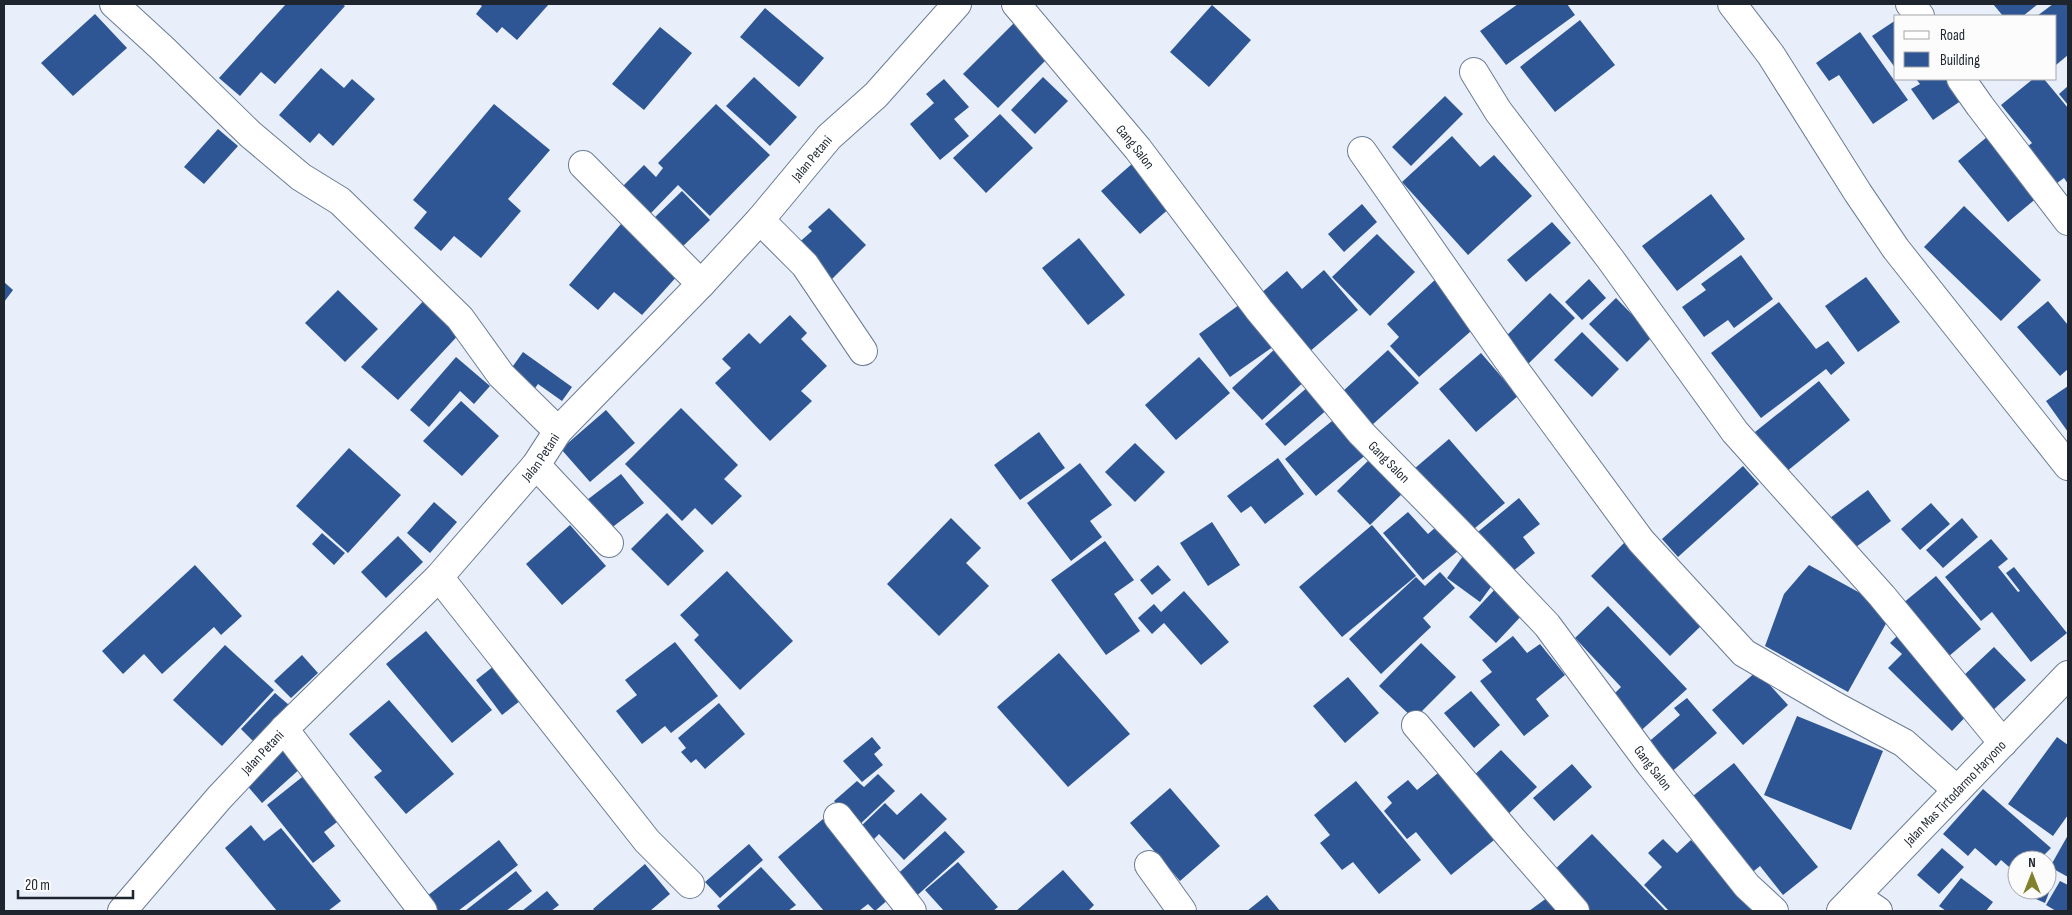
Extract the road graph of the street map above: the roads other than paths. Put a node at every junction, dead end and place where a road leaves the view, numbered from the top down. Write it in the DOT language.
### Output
graph roads {
  1 [pos="114,4"];
  2 [pos="957,4"];
  3 [pos="1016,4"];
  4 [pos="1732,4"];
  5 [pos="1910,4"];
  6 [pos="1919,15"];
  7 [pos="1474,72"];
  8 [pos="1962,80"];
  9 [pos="1362,151"];
  10 [pos="583,165"];
  11 [pos="760,220"];
  12 [pos="2068,221"];
  13 [pos="701,284"];
  14 [pos="863,351"];
  15 [pos="558,430"];
  16 [pos="536,465"];
  17 [pos="2068,466"];
  18 [pos="609,543"];
  19 [pos="439,577"];
  20 [pos="2068,675"];
  21 [pos="1416,726"];
  22 [pos="284,729"];
  23 [pos="2003,743"];
  24 [pos="1957,790"];
  25 [pos="838,817"];
  26 [pos="1148,865"];
  27 [pos="690,884"];
  28 [pos="1848,904"];
  29 [pos="122,911"];
  30 [pos="423,911"];
  31 [pos="912,911"];
  32 [pos="1182,911"];
  33 [pos="1575,911"];
  34 [pos="1774,911"];
  35 [pos="1878,911"];
  1 -- 15 [label="street"];
  2 -- 11 [label="street, Jalan Petani"];
  3 -- 34 [label="street, Gang Salon"];
  4 -- 17 [label="street"];
  5 -- 6 [label="street"];
  7 -- 23 [label="street"];
  8 -- 12 [label="street"];
  9 -- 24 [label="street"];
  10 -- 13 [label="street"];
  11 -- 13 [label="street, Jalan Petani"];
  11 -- 14 [label="street"];
  13 -- 15 [label="street, Jalan Petani"];
  15 -- 16 [label="street, Jalan Petani"];
  16 -- 18 [label="street"];
  16 -- 19 [label="street, Jalan Petani"];
  19 -- 22 [label="street, Jalan Petani"];
  19 -- 27 [label="street"];
  20 -- 23 [label="street, Jalan Mas Tirtodarmo Haryono"];
  21 -- 33 [label="street"];
  22 -- 29 [label="street, Jalan Petani"];
  22 -- 30 [label="street"];
  23 -- 24 [label="street, Jalan Mas Tirtodarmo Haryono"];
  24 -- 28 [label="street, Jalan Mas Tirtodarmo Haryono"];
  25 -- 31 [label="street"];
  26 -- 32 [label="street"];
  28 -- 35 [label="street"];
}
